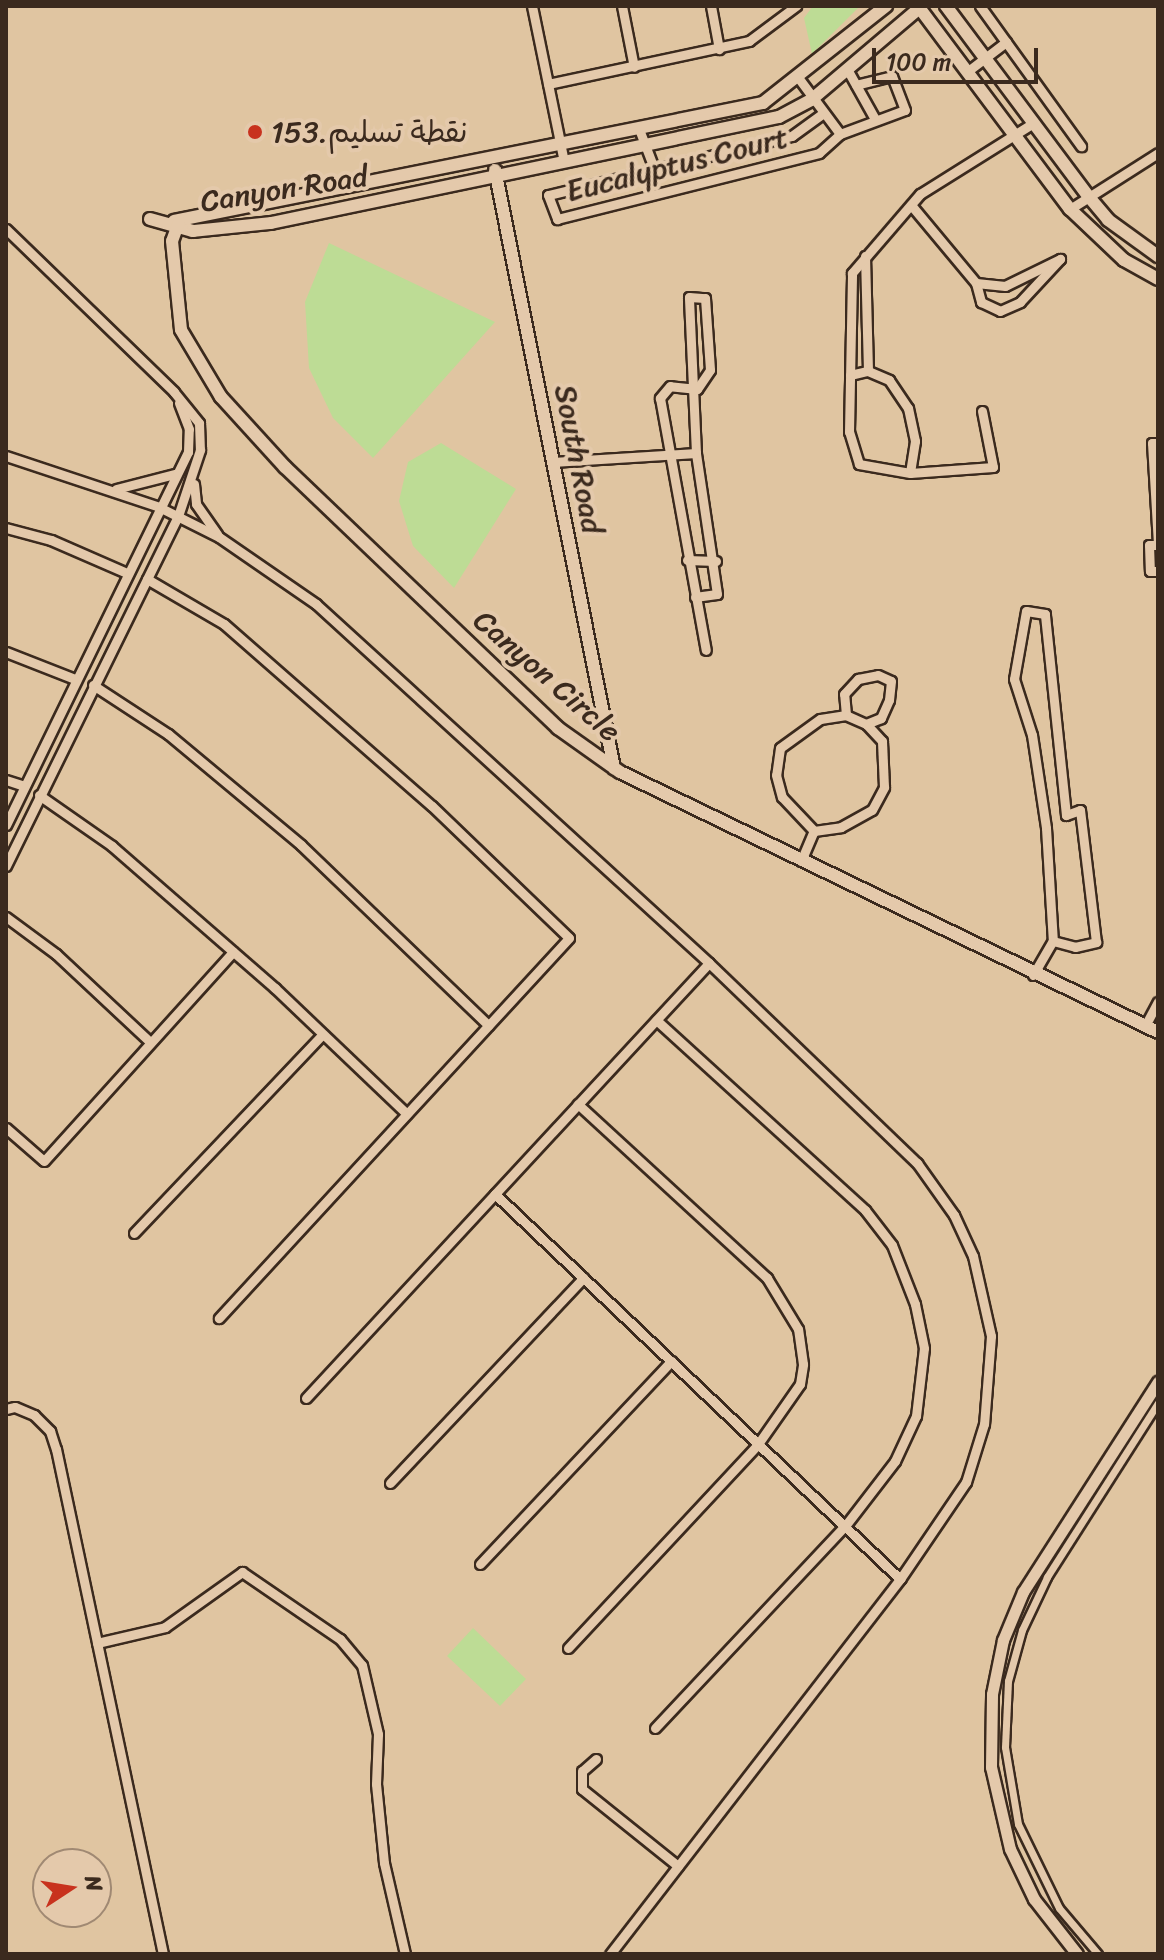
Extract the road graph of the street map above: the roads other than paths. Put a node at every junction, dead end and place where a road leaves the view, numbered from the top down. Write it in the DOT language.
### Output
graph roads {
  1 [pos="532,6"];
  2 [pos="622,6"];
  3 [pos="711,6"];
  4 [pos="796,6"];
  5 [pos="886,6"];
  6 [pos="946,6"];
  7 [pos="980,6"];
  8 [pos="920,7"];
  9 [pos="1006,42"];
  10 [pos="719,49"];
  11 [pos="986,59"];
  12 [pos="634,67"];
  13 [pos="847,69"];
  14 [pos="968,71"];
  15 [pos="797,76"];
  16 [pos="548,84"];
  17 [pos="856,85"];
  18 [pos="811,100"];
  19 [pos="822,114"];
  20 [pos="875,119"];
  21 [pos="1033,123"];
  22 [pos="639,129"];
  23 [pos="840,134"];
  24 [pos="1014,136"];
  25 [pos="648,144"];
  26 [pos="561,145"];
  27 [pos="1081,146"];
  28 [pos="1158,153"];
  29 [pos="491,160"];
  30 [pos="564,162"];
  31 [pos="655,171"];
  32 [pos="497,176"];
  33 [pos="1089,197"];
  34 [pos="911,205"];
  35 [pos="1070,209"];
  36 [pos="177,225"];
  37 [pos="6,229"];
  38 [pos="865,256"];
  39 [pos="1158,256"];
  40 [pos="1158,279"];
  41 [pos="976,283"];
  42 [pos="868,371"];
  43 [pos="850,375"];
  44 [pos="697,389"];
  45 [pos="174,392"];
  46 [pos="982,411"];
  47 [pos="1158,443"];
  48 [pos="696,453"];
  49 [pos="668,455"];
  50 [pos="6,456"];
  51 [pos="553,462"];
  52 [pos="197,470"];
  53 [pos="910,473"];
  54 [pos="175,474"];
  55 [pos="116,489"];
  56 [pos="159,507"];
  57 [pos="178,516"];
  58 [pos="6,528"];
  59 [pos="219,537"];
  60 [pos="1158,545"];
  61 [pos="687,560"];
  62 [pos="716,561"];
  63 [pos="1158,571"];
  64 [pos="127,573"];
  65 [pos="147,579"];
  66 [pos="695,597"];
  67 [pos="706,650"];
  68 [pos="6,652"];
  69 [pos="75,679"];
  70 [pos="93,685"];
  71 [pos="846,715"];
  72 [pos="881,718"];
  73 [pos="866,724"];
  74 [pos="882,741"];
  75 [pos="614,768"];
  76 [pos="6,780"];
  77 [pos="24,786"];
  78 [pos="39,795"];
  79 [pos="6,825"];
  80 [pos="814,831"];
  81 [pos="801,861"];
  82 [pos="6,866"];
  83 [pos="6,917"];
  84 [pos="1053,941"];
  85 [pos="233,952"];
  86 [pos="709,963"];
  87 [pos="1033,975"];
  88 [pos="1158,1002"];
  89 [pos="656,1020"];
  90 [pos="488,1025"];
  91 [pos="1145,1026"];
  92 [pos="1158,1032"];
  93 [pos="323,1034"];
  94 [pos="149,1041"];
  95 [pos="578,1104"];
  96 [pos="407,1114"];
  97 [pos="6,1128"];
  98 [pos="495,1194"];
  99 [pos="134,1233"];
  100 [pos="583,1278"];
  101 [pos="219,1318"];
  102 [pos="671,1361"];
  103 [pos="1158,1382"];
  104 [pos="306,1398"];
  105 [pos="1158,1403"];
  106 [pos="6,1409"];
  107 [pos="758,1444"];
  108 [pos="390,1483"];
  109 [pos="845,1526"];
  110 [pos="480,1564"];
  111 [pos="900,1579"];
  112 [pos="97,1643"];
  113 [pos="568,1648"];
  114 [pos="655,1728"];
  115 [pos="596,1759"];
  116 [pos="678,1866"];
  117 [pos="163,1954"];
  118 [pos="405,1954"];
  119 [pos="610,1954"];
  120 [pos="1077,1954"];
  121 [pos="1098,1954"];
  1 -- 16 [label="street"];
  2 -- 12 [label="street"];
  3 -- 10 [label="street"];
  4 -- 10 [label="street"];
  5 -- 15 [label="main road, Canyon Road"];
  6 -- 11 [label="main road"];
  7 -- 9 [label="street"];
  8 -- 13 [label="main road, Canyon Road"];
  8 -- 14 [label="main road"];
  9 -- 11 [label="street"];
  9 -- 27 [label="street"];
  10 -- 12 [label="street"];
  11 -- 14 [label="street"];
  11 -- 21 [label="main road"];
  12 -- 16 [label="street"];
  13 -- 17 [label="street"];
  13 -- 18 [label="main road, Canyon Road"];
  14 -- 24 [label="main road"];
  15 -- 18 [label="street, Eucalyptus Court"];
  15 -- 22 [label="main road, Canyon Road"];
  16 -- 26 [label="street"];
  17 -- 20 [label="street"];
  17 -- 20 [label="street, Eucalyptus Court"];
  18 -- 19 [label="street, Eucalyptus Court"];
  18 -- 25 [label="main road, Canyon Road"];
  19 -- 23 [label="street, Eucalyptus Court"];
  19 -- 31 [label="street, Eucalyptus Court"];
  20 -- 23 [label="street, Eucalyptus Court"];
  21 -- 24 [label="street"];
  21 -- 33 [label="main road"];
  22 -- 25 [label="street, Eucalyptus Court"];
  22 -- 26 [label="main road, Canyon Road"];
  23 -- 31 [label="street, Eucalyptus Court"];
  24 -- 34 [label="street"];
  24 -- 35 [label="main road"];
  25 -- 30 [label="main road, Canyon Road"];
  25 -- 31 [label="street, Eucalyptus Court"];
  26 -- 29 [label="main road, Canyon Road"];
  26 -- 30 [label="street"];
  28 -- 33 [label="street"];
  29 -- 32 [label="main road, South Road"];
  29 -- 36 [label="main road, Canyon Road"];
  30 -- 32 [label="main road, Canyon Road"];
  32 -- 36 [label="main road, Canyon Road"];
  32 -- 51 [label="main road, South Road"];
  33 -- 35 [label="street"];
  33 -- 39 [label="main road"];
  34 -- 38 [label="street"];
  34 -- 41 [label="street"];
  35 -- 40 [label="main road"];
  36 -- 75 [label="main road, Canyon Circle"];
  37 -- 45 [label="street"];
  38 -- 42 [label="street"];
  38 -- 43 [label="street"];
  41 -- 41 [label="street"];
  42 -- 43 [label="street"];
  42 -- 53 [label="street"];
  43 -- 53 [label="street"];
  44 -- 44 [label="street"];
  44 -- 48 [label="street"];
  44 -- 49 [label="street"];
  45 -- 52 [label="street"];
  45 -- 54 [label="street"];
  46 -- 53 [label="street"];
  47 -- 60 [label="street"];
  48 -- 49 [label="street"];
  48 -- 62 [label="street"];
  49 -- 51 [label="street"];
  49 -- 61 [label="street"];
  50 -- 55 [label="street"];
  51 -- 75 [label="main road, South Road"];
  52 -- 57 [label="street"];
  52 -- 59 [label="street"];
  54 -- 55 [label="street"];
  54 -- 56 [label="street"];
  55 -- 56 [label="street"];
  56 -- 57 [label="street"];
  56 -- 64 [label="street"];
  57 -- 59 [label="street"];
  57 -- 65 [label="street"];
  58 -- 64 [label="street"];
  59 -- 86 [label="street"];
  60 -- 63 [label="street"];
  61 -- 62 [label="street"];
  61 -- 66 [label="street"];
  62 -- 66 [label="street"];
  64 -- 69 [label="street"];
  65 -- 70 [label="street"];
  65 -- 90 [label="street"];
  66 -- 67 [label="street"];
  68 -- 69 [label="street"];
  69 -- 77 [label="street"];
  70 -- 78 [label="street"];
  70 -- 90 [label="street"];
  71 -- 72 [label="street"];
  71 -- 73 [label="street"];
  71 -- 80 [label="street"];
  72 -- 73 [label="street"];
  72 -- 74 [label="street"];
  73 -- 74 [label="street"];
  74 -- 80 [label="street"];
  75 -- 81 [label="main road, Canyon Circle"];
  76 -- 77 [label="street"];
  77 -- 79 [label="street"];
  78 -- 82 [label="street"];
  78 -- 85 [label="street"];
  80 -- 81 [label="street"];
  81 -- 87 [label="main road, Canyon Circle"];
  83 -- 94 [label="street"];
  84 -- 84 [label="street"];
  84 -- 87 [label="street"];
  85 -- 93 [label="street"];
  85 -- 94 [label="street"];
  86 -- 89 [label="street"];
  86 -- 111 [label="street"];
  87 -- 91 [label="main road, Canyon Circle"];
  88 -- 91 [label="street"];
  89 -- 95 [label="street"];
  89 -- 109 [label="street"];
  90 -- 96 [label="street"];
  91 -- 92 [label="main road, Canyon Circle"];
  93 -- 96 [label="street"];
  93 -- 99 [label="street"];
  94 -- 97 [label="street"];
  95 -- 98 [label="street"];
  95 -- 107 [label="street"];
  96 -- 101 [label="street"];
  98 -- 100 [label="street"];
  98 -- 104 [label="street"];
  100 -- 102 [label="street"];
  100 -- 108 [label="street"];
  102 -- 107 [label="street"];
  102 -- 110 [label="street"];
  103 -- 120 [label="street"];
  105 -- 121 [label="street"];
  106 -- 112 [label="street"];
  107 -- 109 [label="street"];
  107 -- 113 [label="street"];
  109 -- 111 [label="street"];
  109 -- 114 [label="street"];
  111 -- 116 [label="street"];
  112 -- 117 [label="street"];
  112 -- 118 [label="street"];
  115 -- 116 [label="street"];
  116 -- 119 [label="street"];
}
